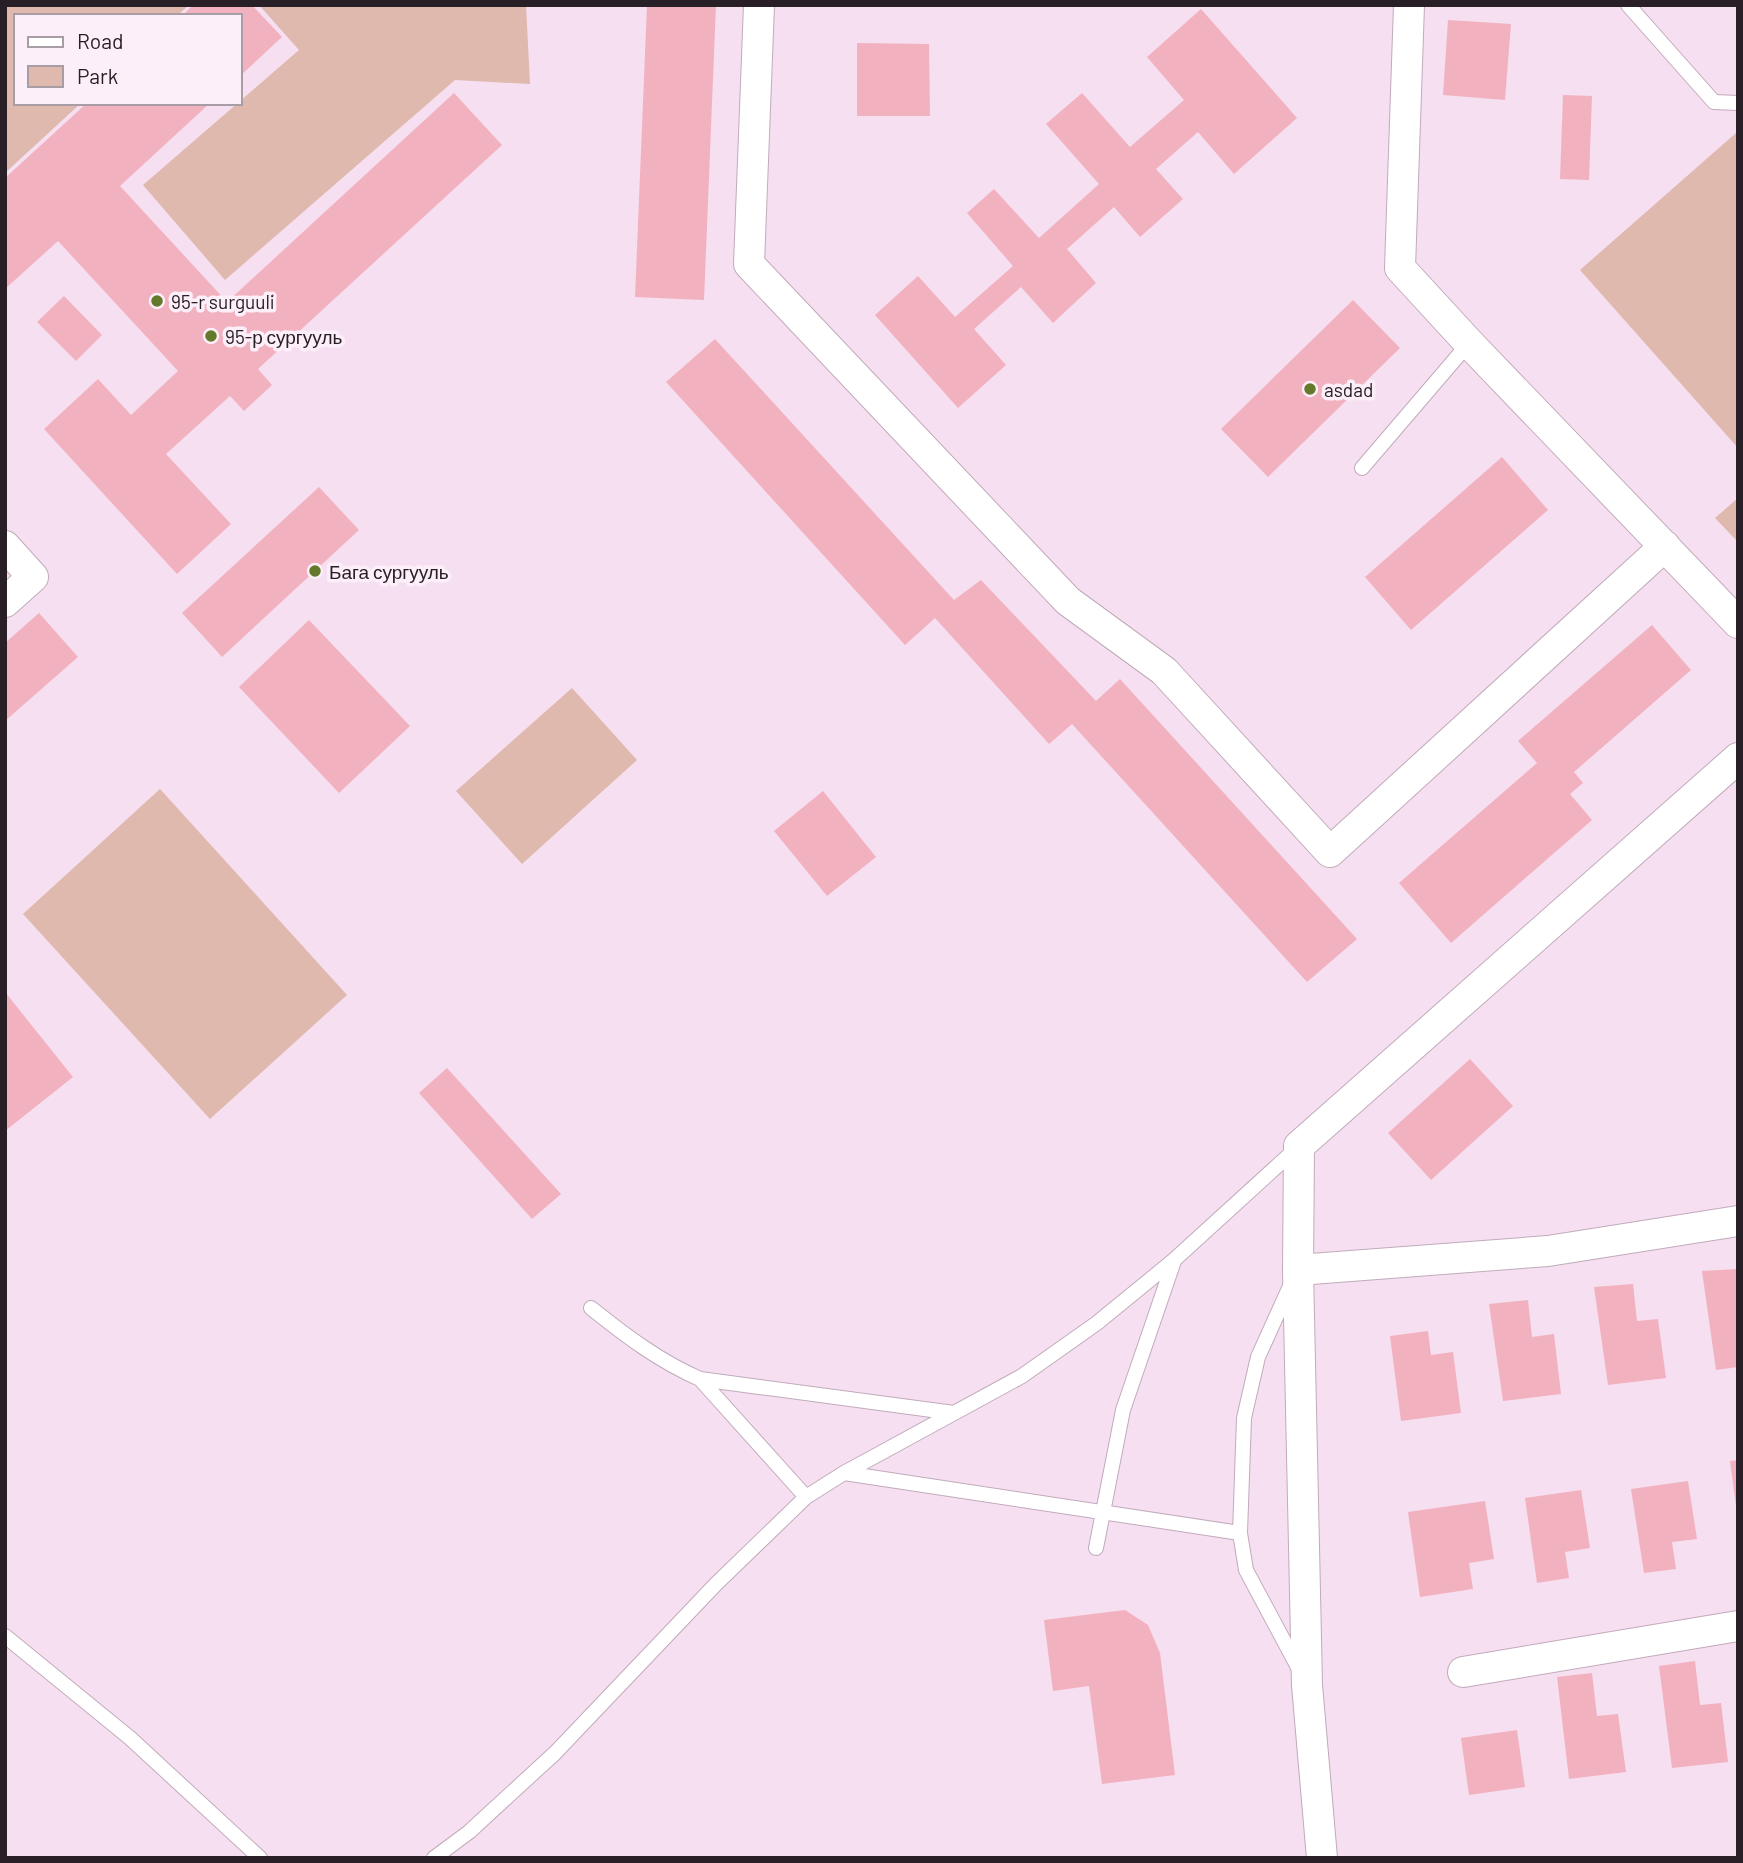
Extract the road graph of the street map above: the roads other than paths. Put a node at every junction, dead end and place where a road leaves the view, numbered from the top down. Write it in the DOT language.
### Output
graph roads {
  1 [pos="759,5"];
  2 [pos="1409,5"];
  3 [pos="1628,5"];
  4 [pos="1738,103"];
  5 [pos="1469,343"];
  6 [pos="1362,468"];
  7 [pos="5,546"];
  8 [pos="1665,546"];
  9 [pos="5,602"];
  10 [pos="1738,623"];
  11 [pos="1738,758"];
  12 [pos="1299,1146"];
  13 [pos="1738,1221"];
  14 [pos="1174,1260"];
  15 [pos="1298,1270"];
  16 [pos="591,1308"];
  17 [pos="700,1379"];
  18 [pos="954,1413"];
  19 [pos="844,1473"];
  20 [pos="806,1497"];
  21 [pos="1102,1513"];
  22 [pos="1240,1532"];
  23 [pos="1096,1548"];
  24 [pos="1738,1626"];
  25 [pos="5,1636"];
  26 [pos="1463,1672"];
  27 [pos="1307,1685"];
  28 [pos="260,1858"];
  29 [pos="434,1858"];
  30 [pos="1322,1858"];
  1 -- 8 [label="street"];
  2 -- 5 [label="street"];
  3 -- 4 [label="lane"];
  5 -- 6 [label="lane"];
  5 -- 8 [label="street"];
  7 -- 9 [label="street"];
  8 -- 10 [label="street"];
  11 -- 12 [label="street"];
  12 -- 14 [label="lane"];
  12 -- 15 [label="street"];
  13 -- 15 [label="street"];
  14 -- 18 [label="lane"];
  14 -- 21 [label="lane"];
  15 -- 22 [label="lane"];
  15 -- 27 [label="street"];
  16 -- 17 [label="lane"];
  17 -- 18 [label="lane"];
  17 -- 20 [label="lane"];
  18 -- 19 [label="lane"];
  19 -- 20 [label="lane"];
  19 -- 21 [label="lane"];
  20 -- 29 [label="lane"];
  21 -- 22 [label="lane"];
  21 -- 23 [label="lane"];
  22 -- 27 [label="lane"];
  24 -- 26 [label="street"];
  25 -- 28 [label="lane"];
  27 -- 30 [label="street"];
}
